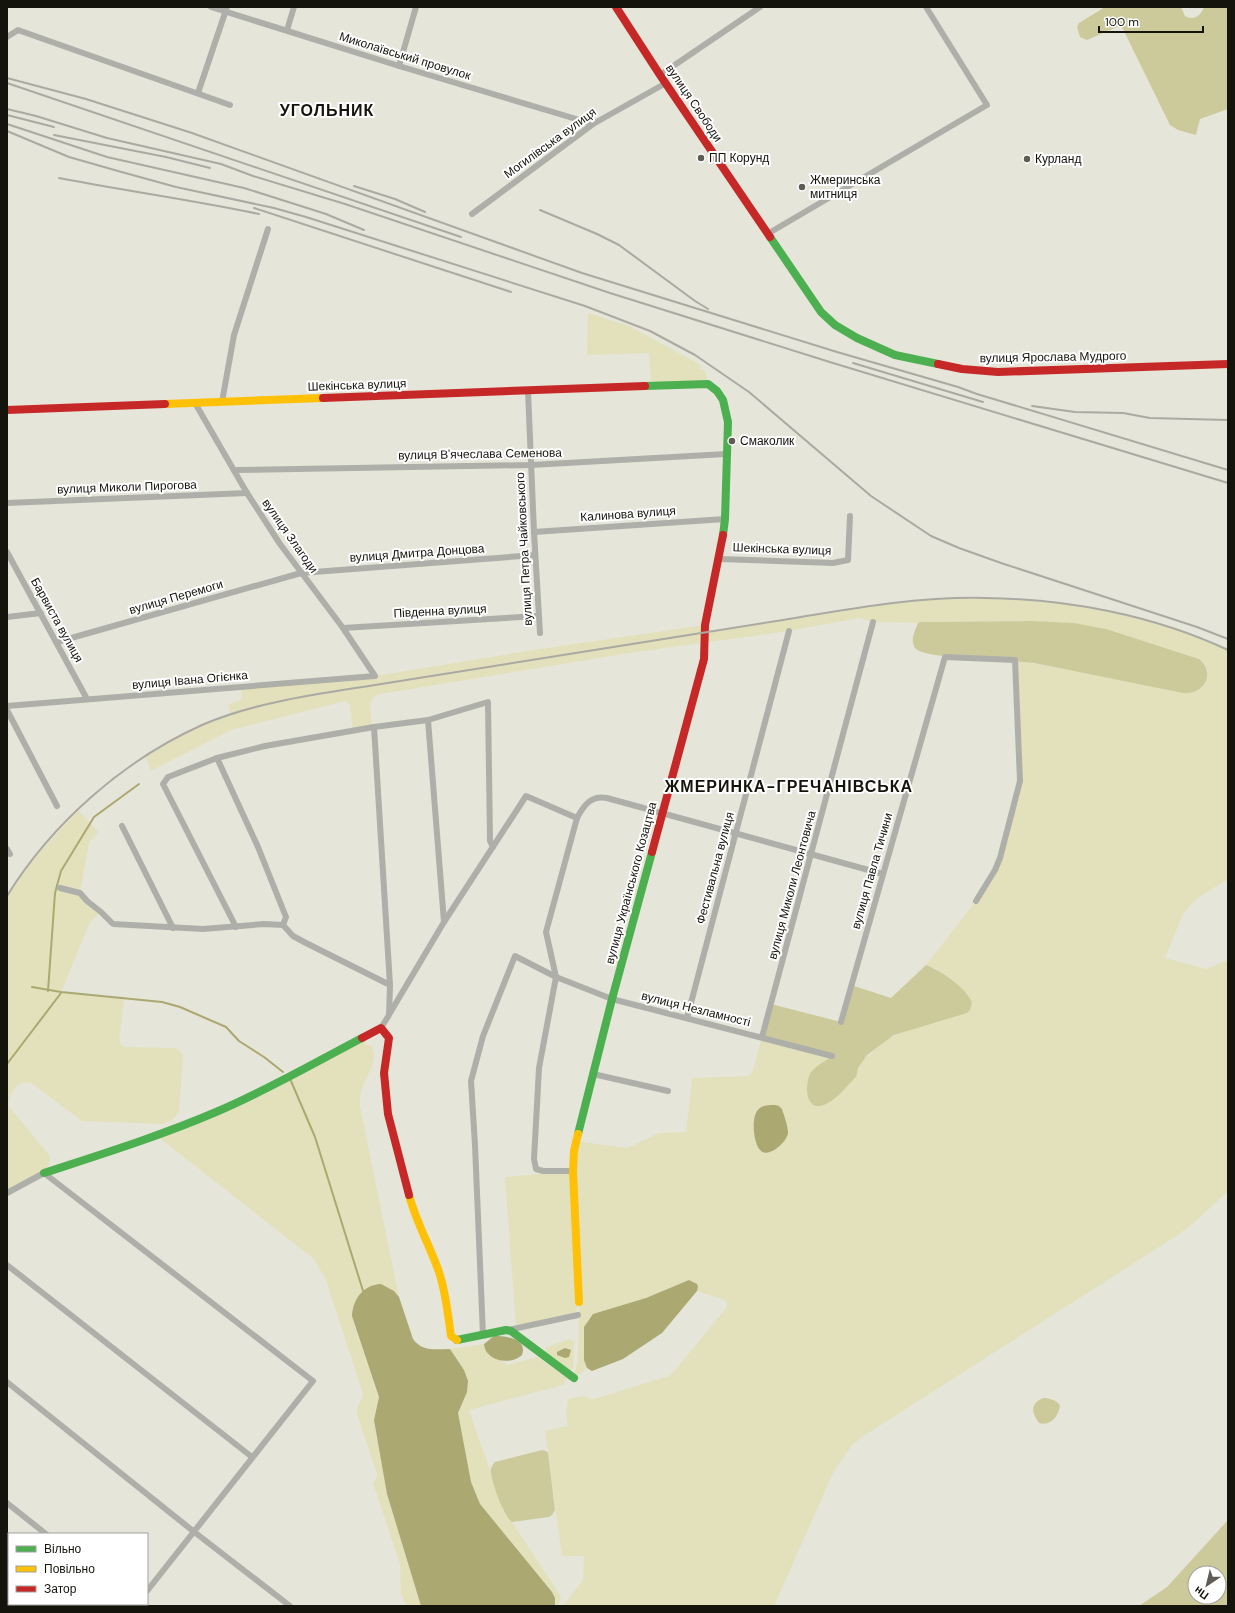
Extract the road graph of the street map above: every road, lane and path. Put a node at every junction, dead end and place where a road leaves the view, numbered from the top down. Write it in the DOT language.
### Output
graph roads {
  1 [pos="211,7"];
  2 [pos="294,7"];
  3 [pos="416,7"];
  4 [pos="616,7"];
  5 [pos="760,7"];
  6 [pos="926,7"];
  7 [pos="227,9"];
  8 [pos="287,30"];
  9 [pos="7,37"];
  10 [pos="399,66"];
  11 [pos="660,75"];
  12 [pos="666,83"];
  13 [pos="198,93"];
  14 [pos="230,105"];
  15 [pos="593,124"];
  16 [pos="472,214"];
  17 [pos="268,229"];
  18 [pos="769,234"];
  19 [pos="821,312"];
  20 [pos="1228,364"];
  21 [pos="708,384"];
  22 [pos="528,391"];
  23 [pos="222,402"];
  24 [pos="195,403"];
  25 [pos="7,410"];
  26 [pos="726,454"];
  27 [pos="531,465"];
  28 [pos="234,470"];
  29 [pos="247,493"];
  30 [pos="7,503"];
  31 [pos="850,516"];
  32 [pos="725,519"];
  33 [pos="534,532"];
  34 [pos="7,552"];
  35 [pos="535,555"];
  36 [pos="719,559"];
  37 [pos="301,573"];
  38 [pos="41,613"];
  39 [pos="538,616"];
  40 [pos="7,617"];
  41 [pos="873,622"];
  42 [pos="343,628"];
  43 [pos="789,631"];
  44 [pos="540,633"];
  45 [pos="57,642"];
  46 [pos="375,676"];
  47 [pos="87,699"];
  48 [pos="7,706"];
  49 [pos="7,710"];
  50 [pos="428,720"];
  51 [pos="374,727"];
  52 [pos="217,758"];
  53 [pos="57,806"];
  54 [pos="663,813"];
  55 [pos="577,818"];
  56 [pos="122,826"];
  57 [pos="735,833"];
  58 [pos="493,847"];
  59 [pos="812,854"];
  60 [pos="883,874"];
  61 [pos="60,888"];
  62 [pos="976,901"];
  63 [pos="444,922"];
  64 [pos="283,925"];
  65 [pos="236,926"];
  66 [pos="173,928"];
  67 [pos="556,977"];
  68 [pos="390,985"];
  69 [pos="612,999"];
  70 [pos="389,1014"];
  71 [pos="687,1018"];
  72 [pos="841,1022"];
  73 [pos="381,1028"];
  74 [pos="762,1037"];
  75 [pos="832,1056"];
  76 [pos="593,1074"];
  77 [pos="668,1091"];
  78 [pos="573,1171"];
  79 [pos="44,1173"];
  80 [pos="7,1193"];
  81 [pos="7,1265"];
  82 [pos="579,1302"];
  83 [pos="578,1315"];
  84 [pos="506,1330"];
  85 [pos="483,1335"];
  86 [pos="574,1378"];
  87 [pos="7,1382"];
  88 [pos="252,1457"];
  89 [pos="7,1503"];
  90 [pos="193,1531"];
  91 [pos="45,1533"];
  92 [pos="148,1589"];
  93 [pos="290,1606"];
  1 -- 7 [label="street, Миколаївський провулок"];
  2 -- 8 [label="street"];
  3 -- 10 [label="street"];
  4 -- 11 [label="street, вулиця Свободи"];
  5 -- 11 [label="street"];
  6 -- 18 [label="street"];
  7 -- 8 [label="street, Миколаївський провулок"];
  7 -- 13 [label="street"];
  8 -- 10 [label="street, Миколаївський провулок"];
  9 -- 13 [label="street"];
  10 -- 15 [label="street, Миколаївський провулок"];
  11 -- 12 [label="street, вулиця Свободи"];
  12 -- 15 [label="street, Могилівська вулиця"];
  12 -- 18 [label="street, вулиця Свободи"];
  13 -- 14 [label="street"];
  15 -- 16 [label="street, Могилівська вулиця"];
  17 -- 23 [label="street"];
  18 -- 19 [label="street, вулиця Свободи"];
  19 -- 20 [label="street, вулиця Ярослава Мудрого"];
  21 -- 22 [label="street, Шекінська вулиця"];
  21 -- 26 [label="street, вулиця Українського Козацтва"];
  22 -- 23 [label="street, Шекінська вулиця"];
  22 -- 27 [label="street, вулиця Петра Чайковського"];
  23 -- 24 [label="street, Шекінська вулиця"];
  24 -- 25 [label="street, Шекінська вулиця"];
  24 -- 28 [label="street, вулиця Злагоди"];
  26 -- 27 [label="street, вулиця В'ячеслава Семенова"];
  26 -- 32 [label="street, вулиця Українського Козацтва"];
  27 -- 28 [label="street, вулиця В'ячеслава Семенова"];
  27 -- 33 [label="street, вулиця Петра Чайковського"];
  28 -- 29 [label="street, вулиця Злагоди"];
  29 -- 30 [label="street, вулиця Миколи Пирогова"];
  29 -- 37 [label="street, вулиця Злагоди"];
  31 -- 36 [label="street, Шекінська вулиця"];
  32 -- 33 [label="street, Калинова вулиця"];
  32 -- 36 [label="street, вулиця Українського Козацтва"];
  33 -- 35 [label="street, вулиця Петра Чайковського"];
  34 -- 38 [label="street, Барвиста вулиця"];
  35 -- 37 [label="street, вулиця Дмитра Донцова"];
  35 -- 39 [label="street, вулиця Петра Чайковського"];
  36 -- 54 [label="street, вулиця Українського Козацтва"];
  37 -- 42 [label="street, вулиця Злагоди"];
  37 -- 45 [label="street, вулиця Перемоги"];
  38 -- 40 [label="street"];
  38 -- 45 [label="street, Барвиста вулиця"];
  39 -- 42 [label="street, Південна вулиця"];
  39 -- 44 [label="street, вулиця Петра Чайковського"];
  41 -- 59 [label="street, вулиця Миколи Леонтовича"];
  42 -- 46 [label="street, вулиця Злагоди"];
  43 -- 57 [label="street, Фестивальна вулиця"];
  45 -- 47 [label="street, Барвиста вулиця"];
  46 -- 47 [label="street, вулиця Івана Огієнка"];
  47 -- 48 [label="street, вулиця Івана Огієнка"];
  49 -- 53 [label="street"];
  50 -- 51 [label="street"];
  50 -- 58 [label="street"];
  50 -- 63 [label="street"];
  51 -- 52 [label="street"];
  51 -- 68 [label="street"];
  52 -- 64 [label="street"];
  52 -- 65 [label="street"];
  54 -- 55 [label="street"];
  54 -- 57 [label="street"];
  54 -- 69 [label="street, вулиця Українського Козацтва"];
  55 -- 58 [label="street"];
  55 -- 67 [label="street"];
  56 -- 66 [label="street"];
  57 -- 59 [label="street"];
  57 -- 71 [label="street, Фестивальна вулиця"];
  58 -- 63 [label="street"];
  59 -- 60 [label="street"];
  59 -- 74 [label="street, вулиця Миколи Леонтовича"];
  60 -- 62 [label="street, вулиця Павла Тичини"];
  60 -- 72 [label="street, вулиця Павла Тичини"];
  61 -- 66 [label="street"];
  63 -- 70 [label="street"];
  64 -- 65 [label="street"];
  64 -- 68 [label="street"];
  65 -- 66 [label="street"];
  67 -- 69 [label="street, вулиця Незламності"];
  67 -- 78 [label="street"];
  67 -- 85 [label="street, вулиця Незламності"];
  68 -- 70 [label="street"];
  69 -- 71 [label="street, вулиця Незламності"];
  69 -- 76 [label="street, вулиця Українського Козацтва"];
  70 -- 73 [label="street"];
  71 -- 74 [label="street, вулиця Незламності"];
  73 -- 79 [label="street"];
  73 -- 85 [label="street"];
  74 -- 75 [label="street, вулиця Незламності"];
  76 -- 77 [label="street"];
  76 -- 78 [label="street, вулиця Українського Козацтва"];
  78 -- 82 [label="street, вулиця Українського Козацтва"];
  79 -- 80 [label="street"];
  79 -- 88 [label="street"];
  81 -- 88 [label="street"];
  83 -- 84 [label="street"];
  84 -- 85 [label="street"];
  84 -- 86 [label="street"];
  87 -- 90 [label="street"];
  88 -- 90 [label="street"];
  89 -- 91 [label="street"];
  90 -- 92 [label="street"];
  90 -- 93 [label="street"];
}
